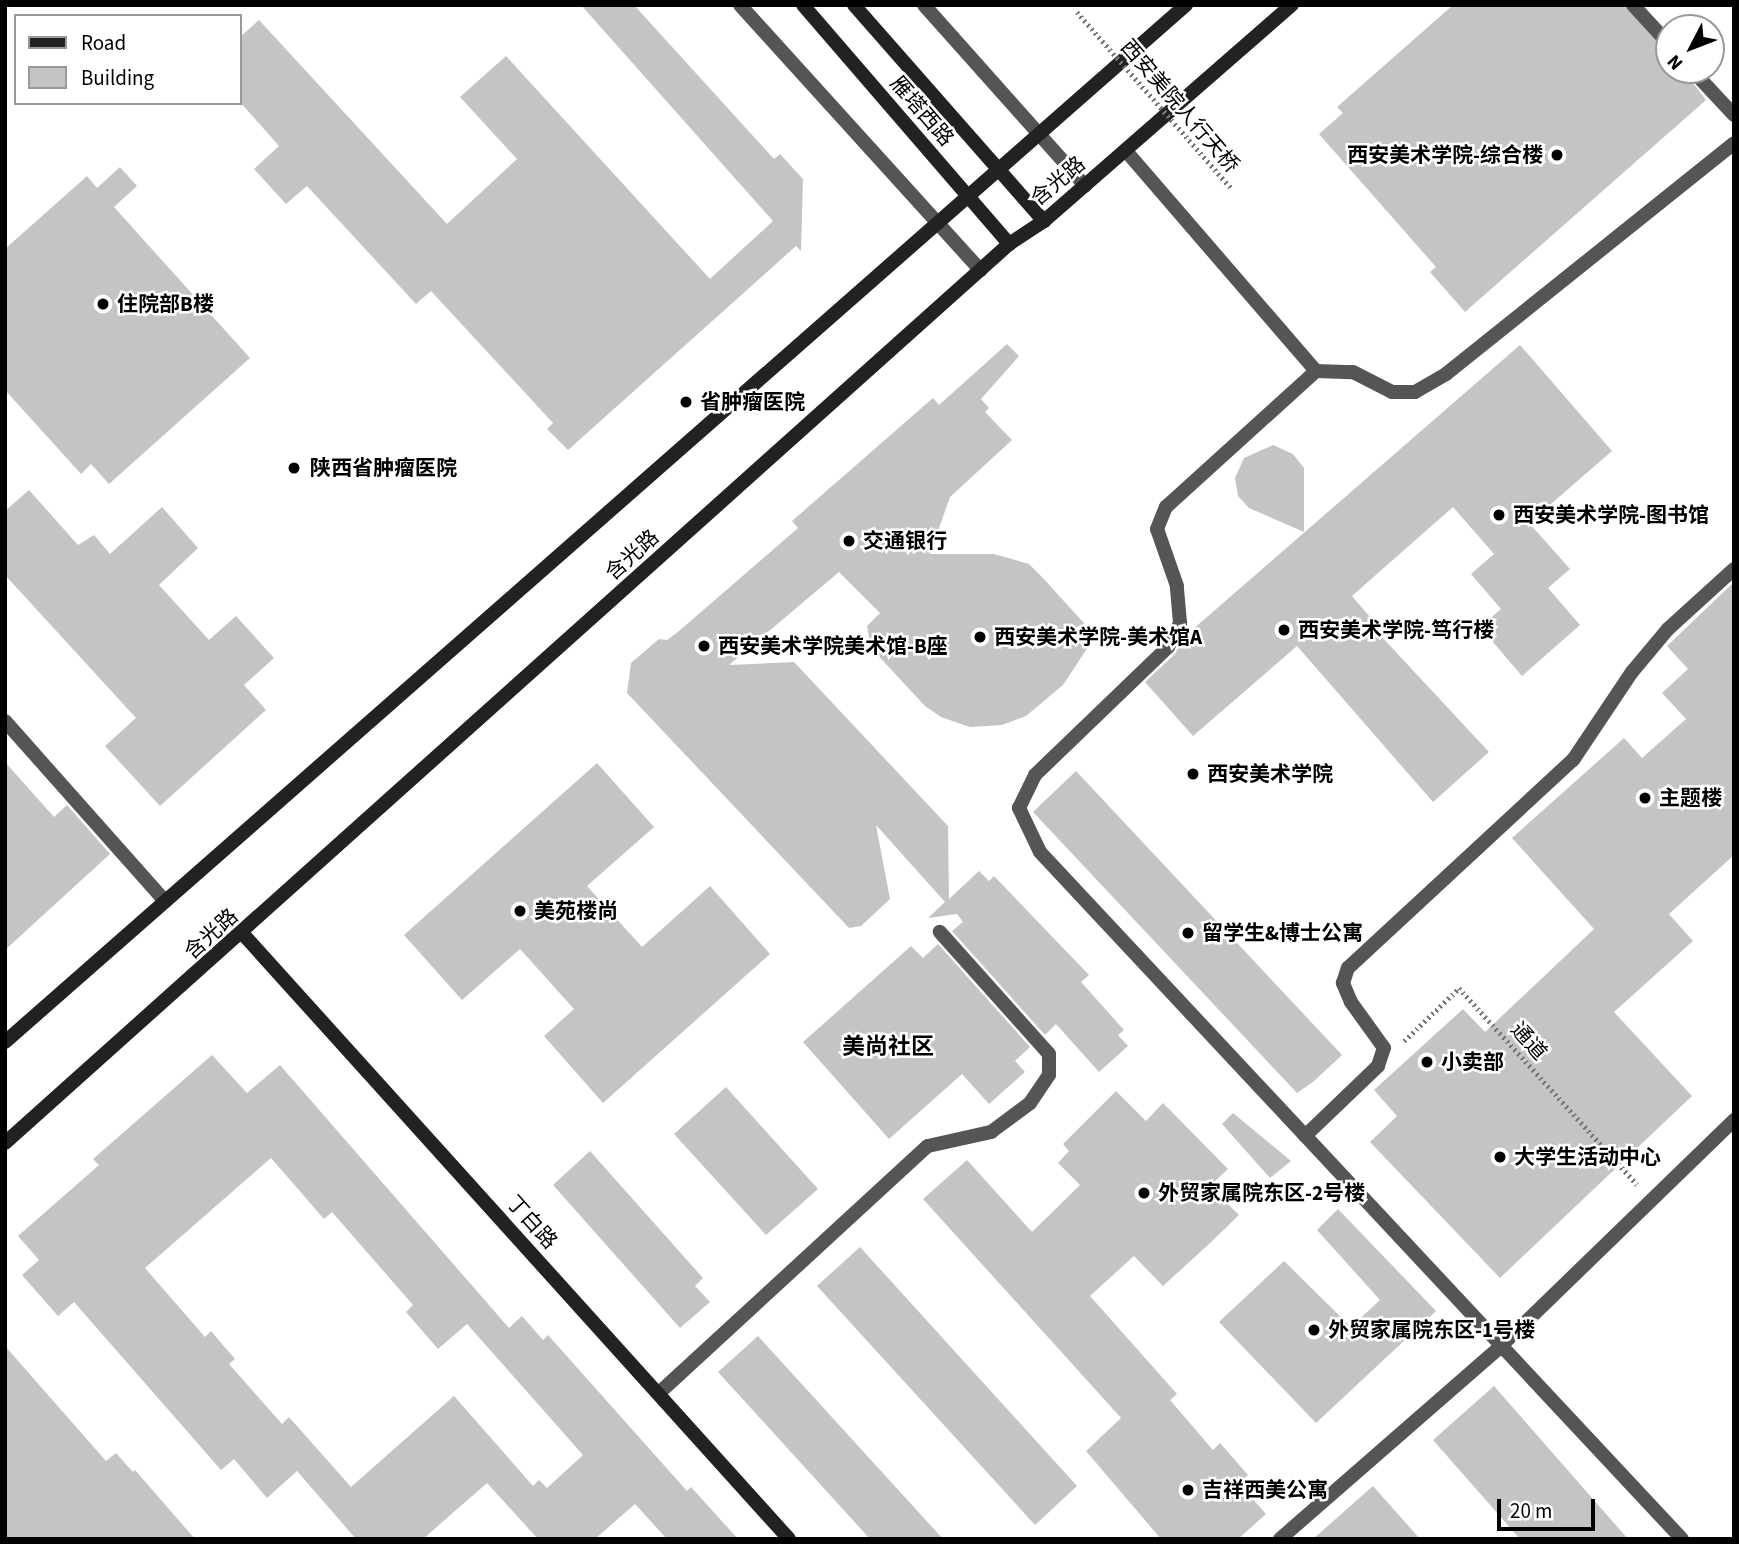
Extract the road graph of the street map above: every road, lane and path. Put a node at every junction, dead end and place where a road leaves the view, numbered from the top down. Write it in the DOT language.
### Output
graph roads {
  1 [pos="740,5"];
  2 [pos="803,5"];
  3 [pos="854,5"];
  4 [pos="924,5"];
  5 [pos="1186,5"];
  6 [pos="1292,5"];
  7 [pos="1633,5"];
  8 [pos="1077,12"];
  9 [pos="1655,29"];
  10 [pos="1705,84"];
  11 [pos="1734,116"];
  12 [pos="1040,135"];
  13 [pos="1734,143"];
  14 [pos="1126,151"];
  15 [pos="1001,169"];
  16 [pos="1085,186"];
  17 [pos="1231,188"];
  18 [pos="969,198"];
  19 [pos="1044,221"];
  20 [pos="938,225"];
  21 [pos="1009,244"];
  22 [pos="979,270"];
  23 [pos="1316,371"];
  24 [pos="1734,569"];
  25 [pos="5,721"];
  26 [pos="165,901"];
  27 [pos="940,932"];
  28 [pos="243,934"];
  29 [pos="5,1042"];
  30 [pos="1378,1066"];
  31 [pos="1734,1120"];
  32 [pos="1305,1136"];
  33 [pos="5,1143"];
  34 [pos="1652,1200"];
  35 [pos="1501,1346"];
  36 [pos="659,1393"];
  37 [pos="789,1539"];
  38 [pos="1280,1539"];
  39 [pos="1682,1539"];
  1 -- 20 [label="street"];
  2 -- 18 [label="main road, 雁塔西路"];
  3 -- 15 [label="main road, 雁塔西路"];
  4 -- 12 [label="street"];
  5 -- 12 [label="main road"];
  6 -- 14 [label="main road, 含光路"];
  7 -- 9 [label="street"];
  8 -- 17 [label="path, 西安美院人行天桥, bridge"];
  10 -- 11 [label="street"];
  12 -- 15 [label="main road"];
  12 -- 16 [label="street"];
  13 -- 23 [label="street"];
  14 -- 16 [label="main road, 含光路"];
  14 -- 23 [label="street"];
  15 -- 18 [label="main road"];
  15 -- 19 [label="main road, 雁塔西路"];
  16 -- 19 [label="main road, 含光路"];
  18 -- 20 [label="main road"];
  18 -- 21 [label="main road, 雁塔西路"];
  19 -- 21 [label="main road, 含光路"];
  20 -- 22 [label="street"];
  20 -- 26 [label="main road"];
  21 -- 22 [label="main road, 含光路"];
  22 -- 28 [label="main road, 含光路"];
  23 -- 32 [label="street"];
  24 -- 30 [label="street"];
  25 -- 26 [label="street"];
  26 -- 29 [label="main road"];
  27 -- 36 [label="street"];
  28 -- 33 [label="main road, 含光路"];
  28 -- 36 [label="main road, 丁白路"];
  30 -- 32 [label="street"];
  30 -- 34 [label="path, 通道"];
  31 -- 34 [label="street"];
  32 -- 35 [label="street"];
  34 -- 35 [label="street"];
  35 -- 38 [label="street"];
  35 -- 39 [label="street"];
  36 -- 37 [label="main road, 丁白路"];
}
